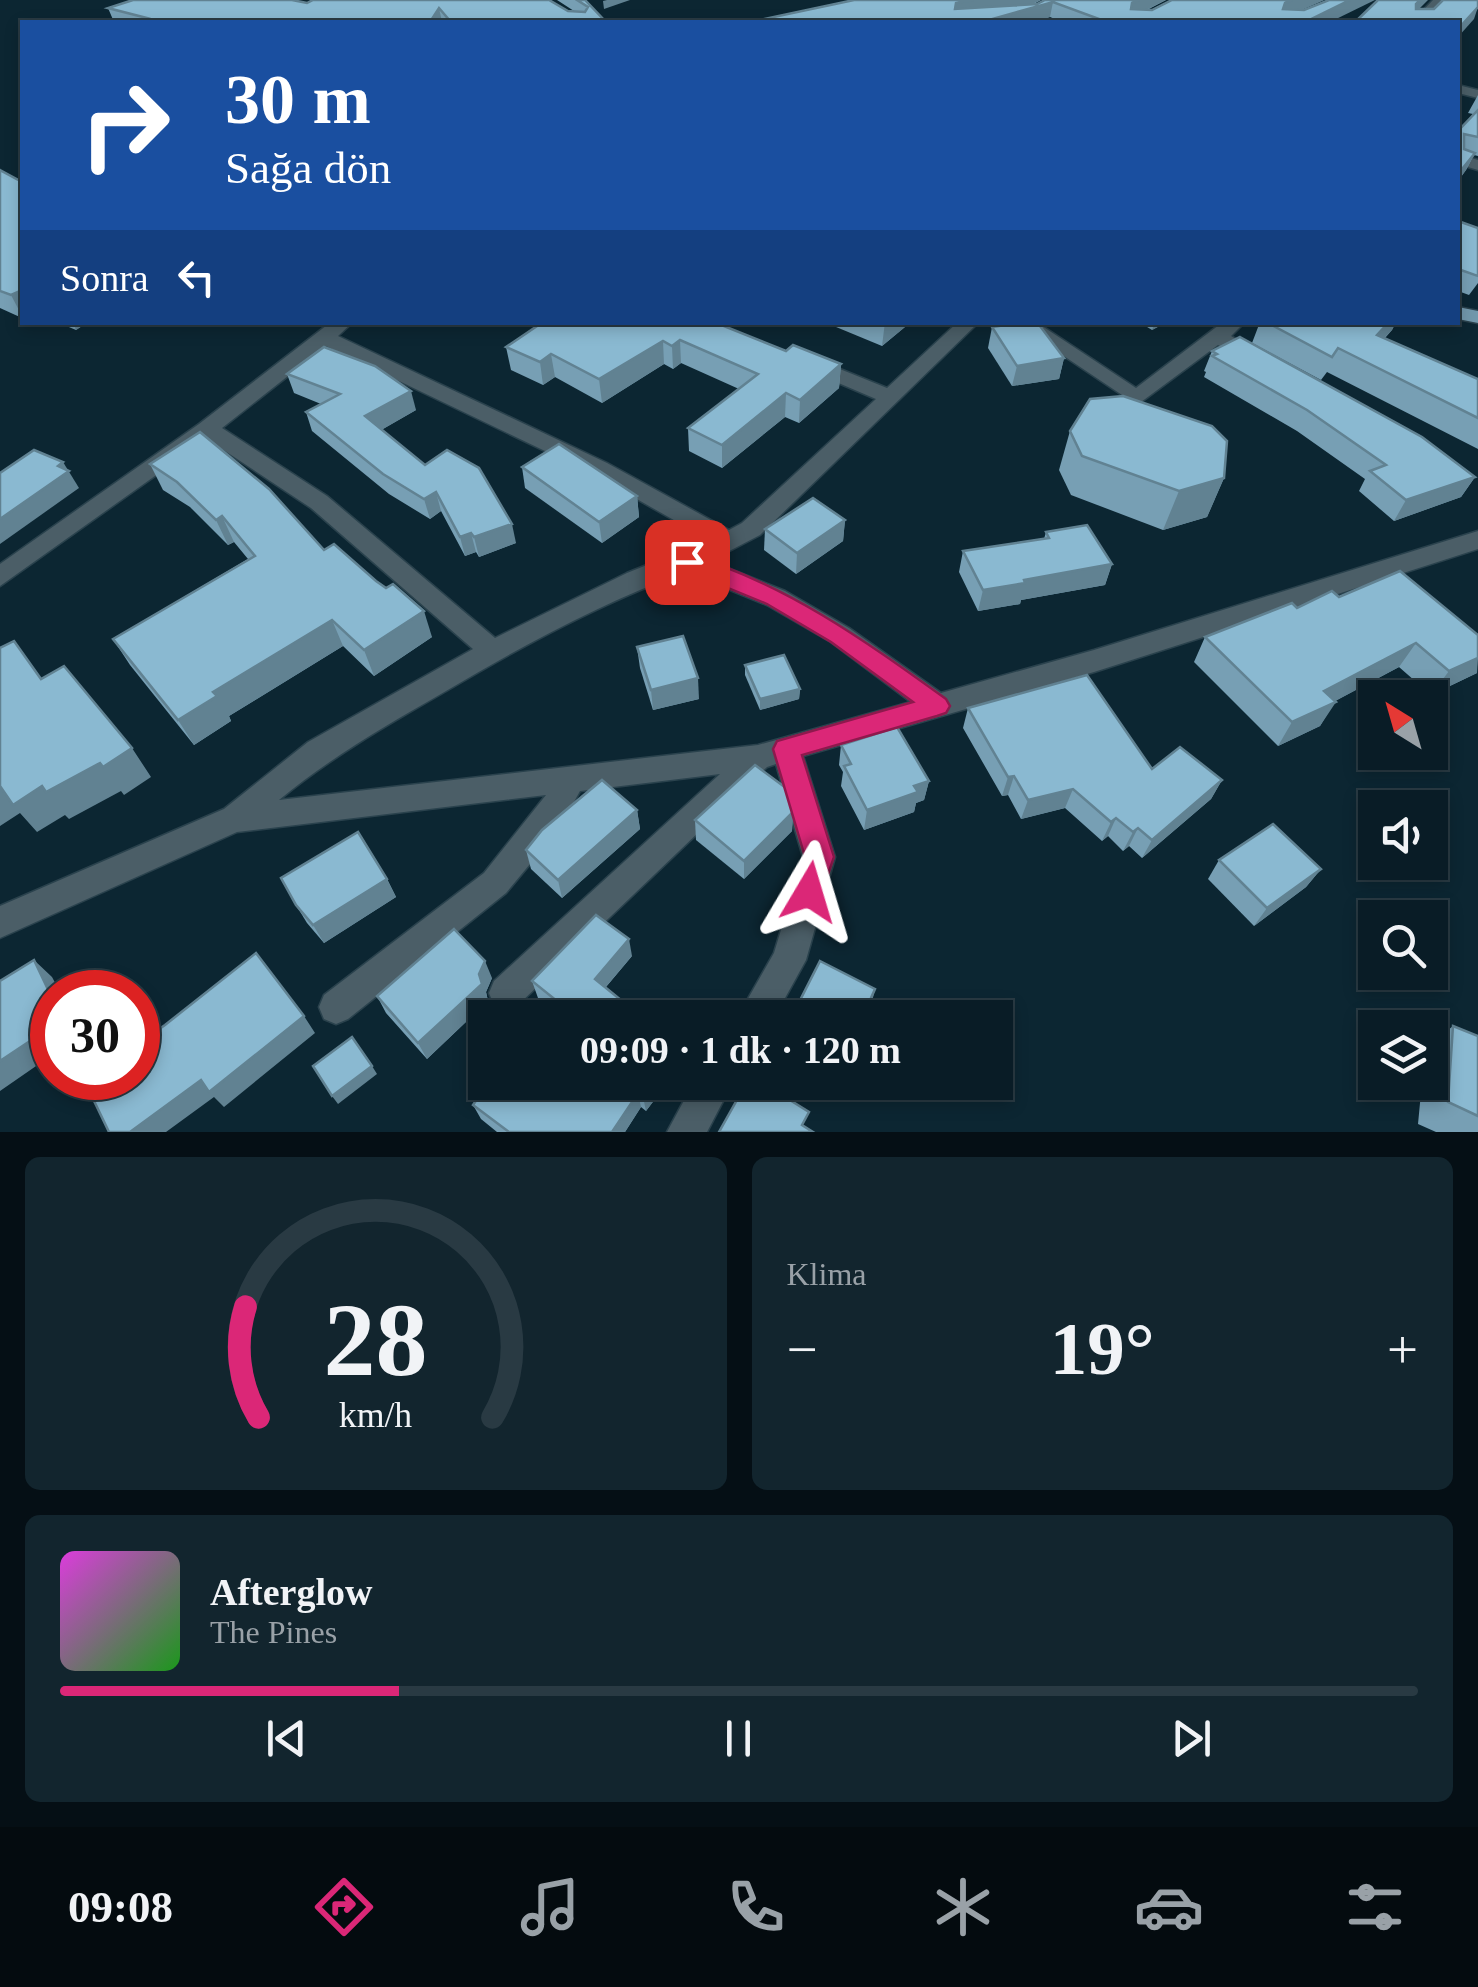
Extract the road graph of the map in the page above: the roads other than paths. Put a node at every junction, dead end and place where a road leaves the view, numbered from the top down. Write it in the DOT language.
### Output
graph roads {
  1 [pos="1440,0"];
  2 [pos="1420,20"];
  3 [pos="967,325"];
  4 [pos="1026,325"];
  5 [pos="335,330"];
  6 [pos="1228,330"];
  7 [pos="788,356"];
  8 [pos="1270,365"];
  9 [pos="888,396"];
  10 [pos="207,429"];
  11 [pos="1478,540"];
  12 [pos="731,542"];
  13 [pos="687,562"];
  14 [pos="0,577"];
  15 [pos="492,651"];
  16 [pos="937,706"];
  17 [pos="772,753"];
  18 [pos="570,781"];
  19 [pos="234,819"];
  20 [pos="0,922"];
  21 [pos="506,994"];
  22 [pos="765,1000"];
  23 [pos="336,1007"];
  24 [pos="705,1100"];
  25 [pos="686,1132"];
  1 -- 2 [label="street"];
  3 -- 9 [label="street"];
  4 -- 6 [label="street"];
  5 -- 10 [label="street"];
  5 -- 12 [label="street"];
  6 -- 8 [label="street"];
  7 -- 9 [label="street"];
  9 -- 12 [label="street"];
  10 -- 14 [label="street"];
  10 -- 15 [label="street"];
  11 -- 16 [label="street"];
  12 -- 13 [label="street"];
  13 -- 15 [label="street"];
  13 -- 16 [label="street"];
  15 -- 19 [label="street"];
  16 -- 17 [label="street"];
  17 -- 18 [label="street"];
  17 -- 21 [label="street"];
  17 -- 22 [label="street"];
  18 -- 19 [label="street"];
  18 -- 23 [label="street"];
  19 -- 20 [label="street"];
  24 -- 25 [label="street"];
}
